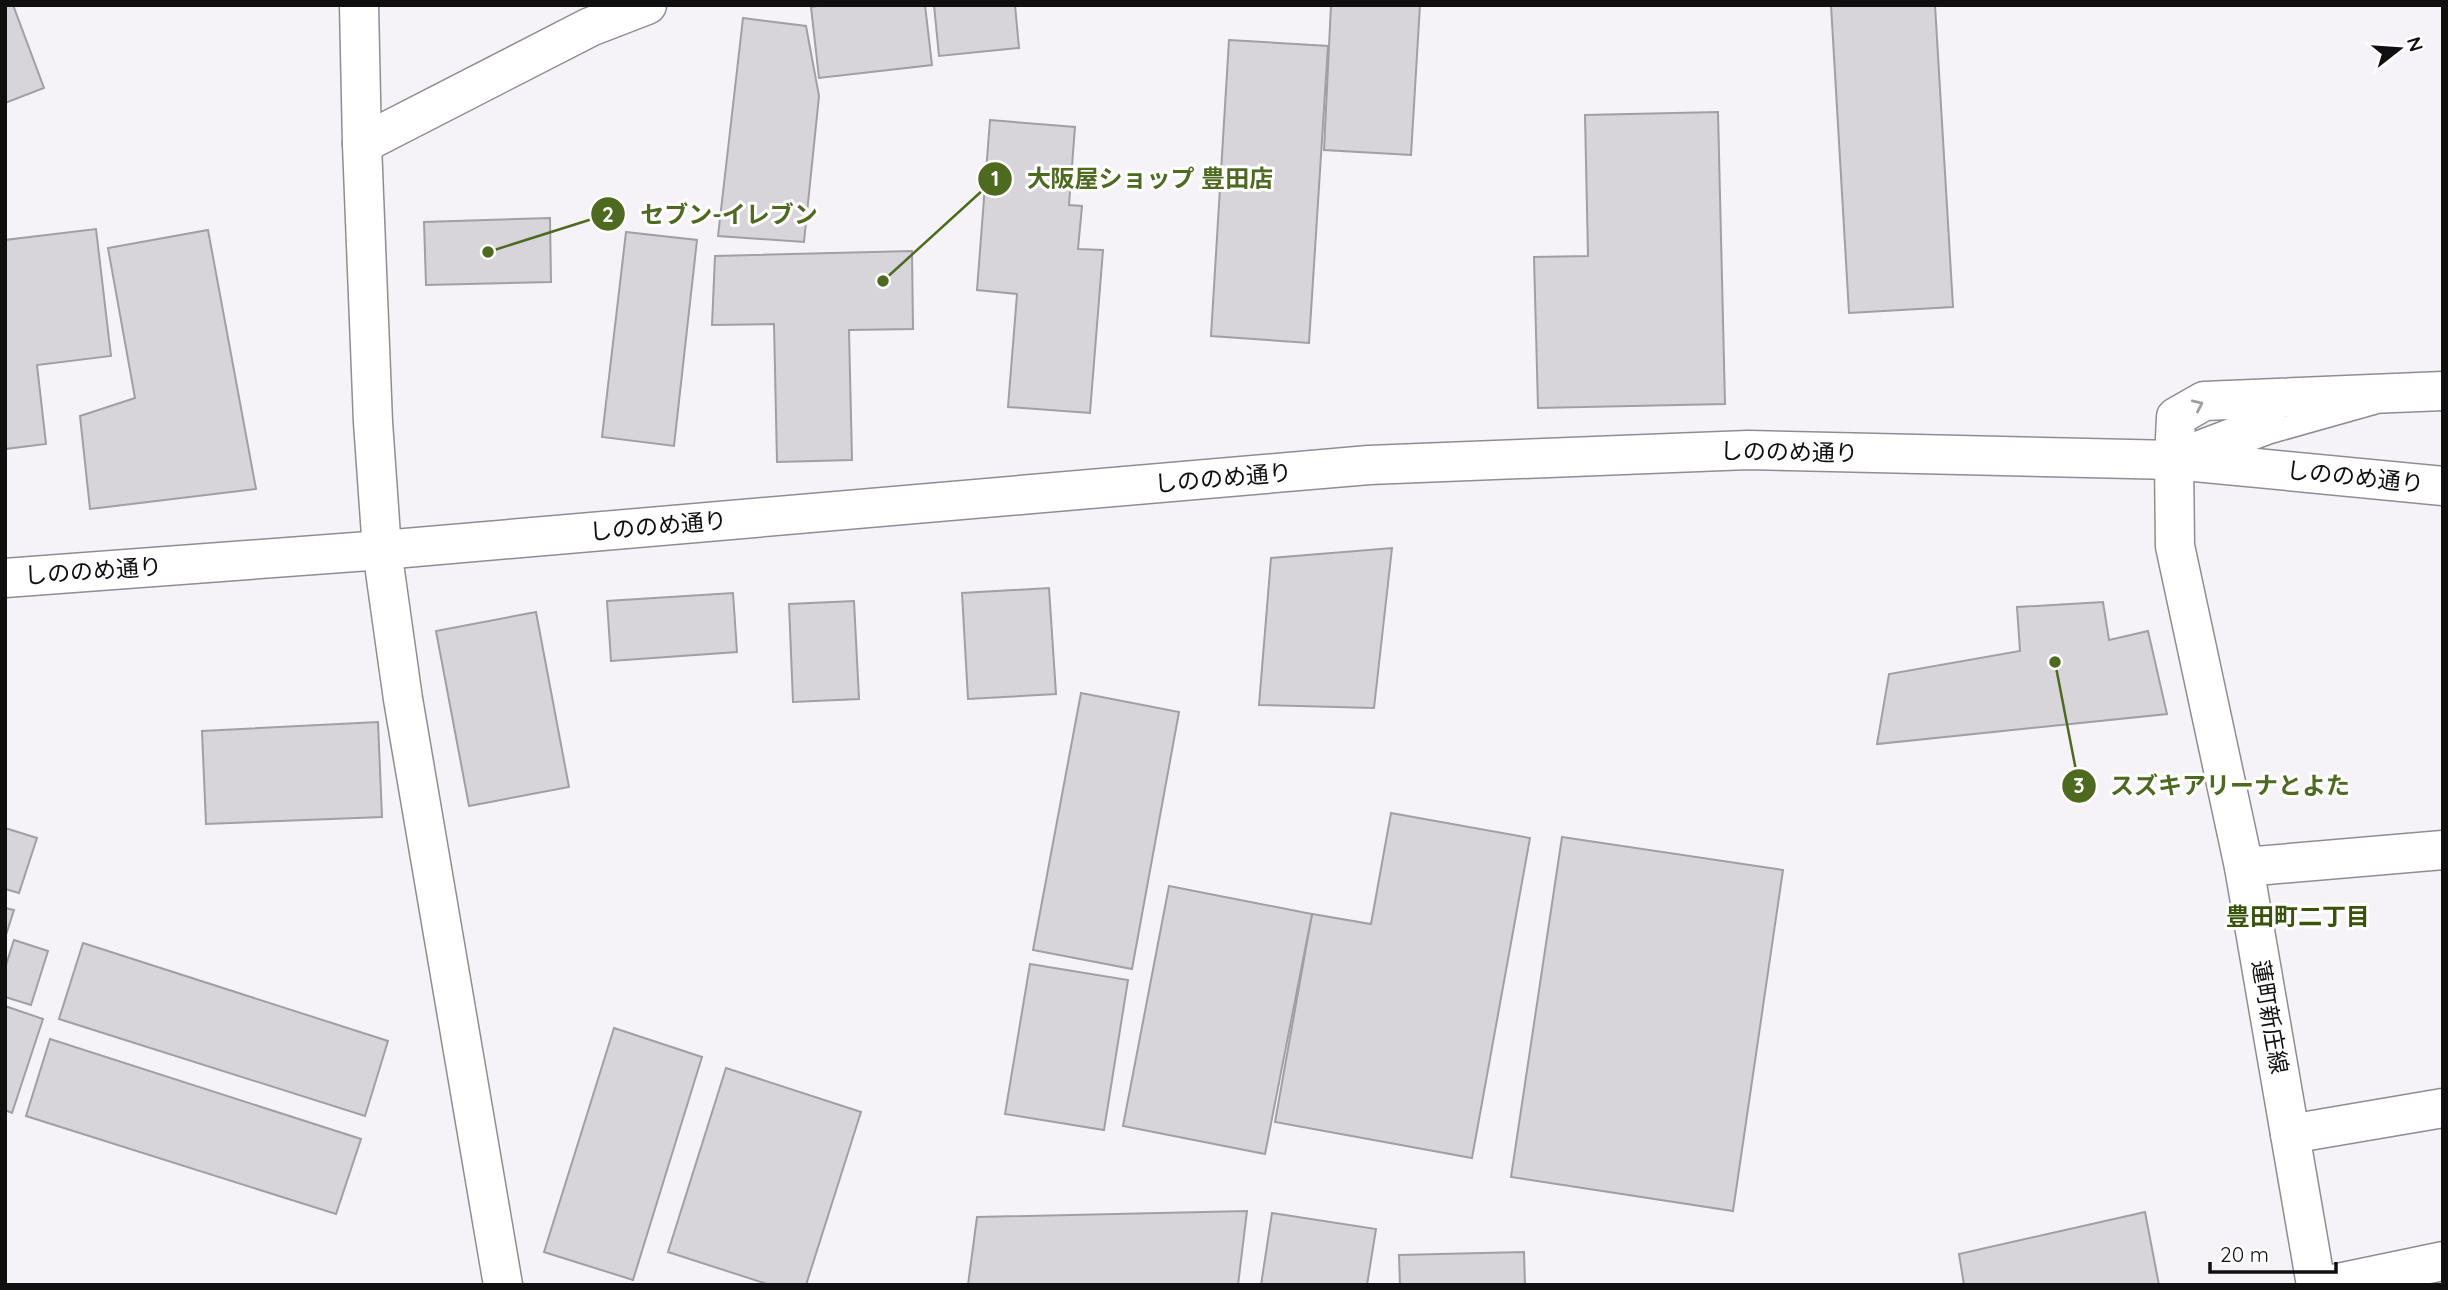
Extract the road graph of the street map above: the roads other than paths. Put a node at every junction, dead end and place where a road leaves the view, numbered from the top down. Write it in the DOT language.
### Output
graph roads {
  1 [pos="359,5"];
  2 [pos="647,5"];
  3 [pos="362,144"];
  4 [pos="2443,391"];
  5 [pos="2174,460"];
  6 [pos="2443,486"];
  7 [pos="382,550"];
  8 [pos="5,578"];
  9 [pos="2443,850"];
  10 [pos="2244,867"];
  11 [pos="2443,1108"];
  12 [pos="2290,1134"];
  13 [pos="2443,1261"];
  14 [pos="503,1285"];
  15 [pos="2316,1285"];
  16 [pos="2328,1285"];
  1 -- 3 [label="main road"];
  2 -- 3 [label="main road"];
  3 -- 7 [label="main road"];
  4 -- 5 [label="main road, 蓮町新庄線"];
  5 -- 6 [label="main road, しののめ通り"];
  5 -- 7 [label="main road, しののめ通り"];
  5 -- 10 [label="main road, 蓮町新庄線"];
  7 -- 8 [label="main road, しののめ通り"];
  7 -- 14 [label="main road"];
  9 -- 10 [label="main road"];
  10 -- 12 [label="main road, 蓮町新庄線"];
  11 -- 12 [label="main road"];
  12 -- 15 [label="main road, 蓮町新庄線"];
  13 -- 16 [label="main road"];
}
